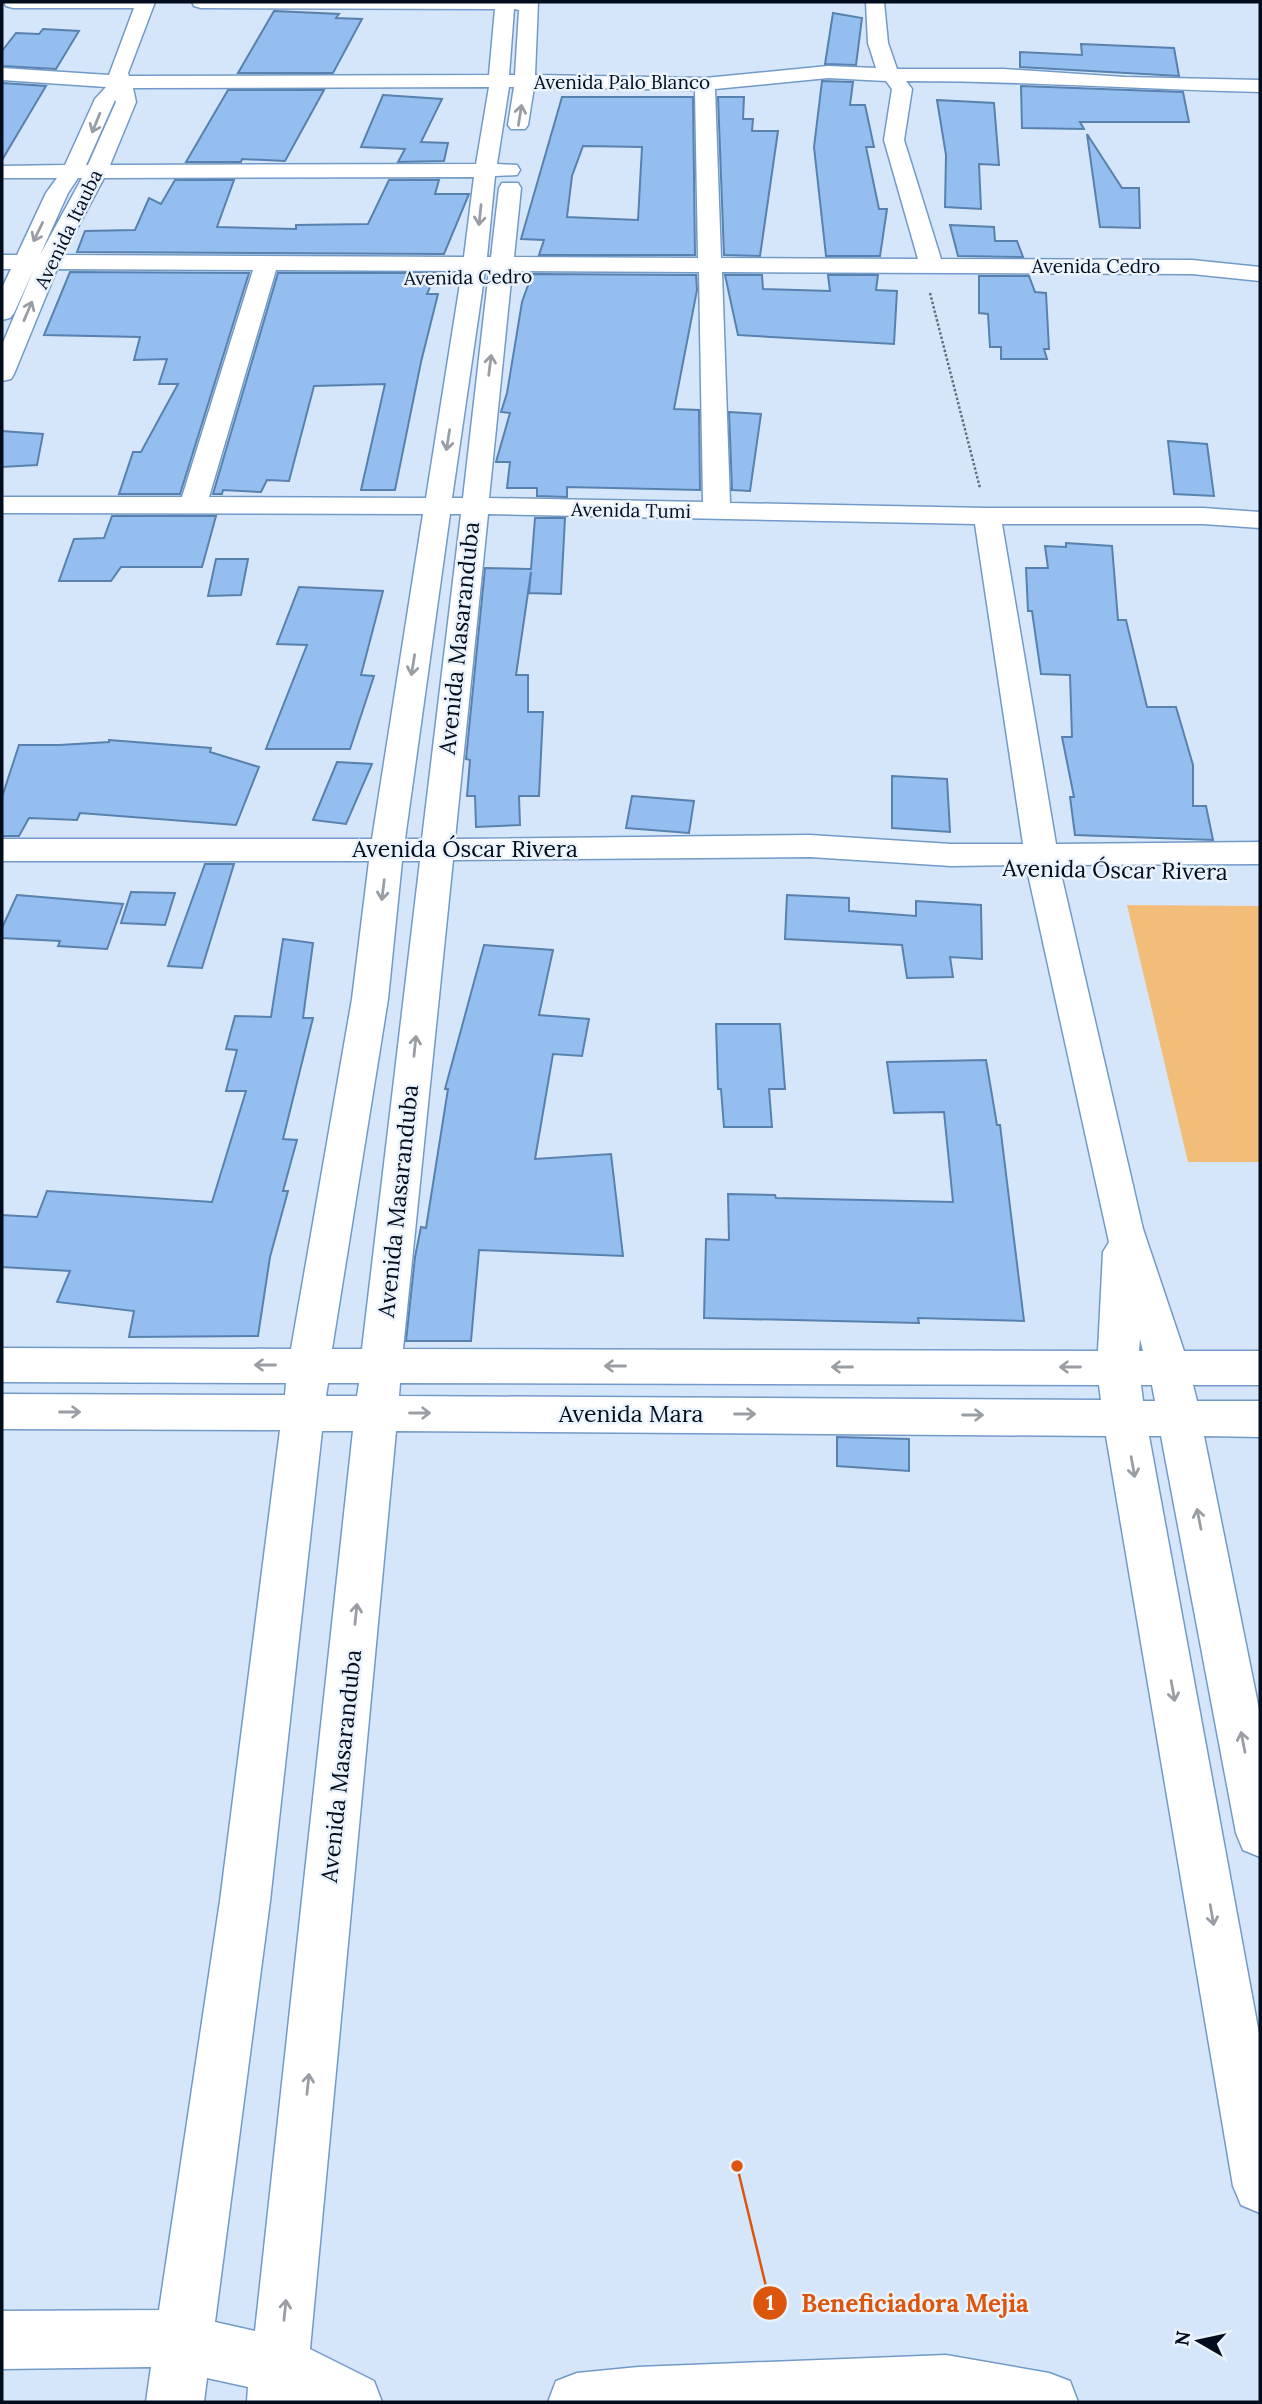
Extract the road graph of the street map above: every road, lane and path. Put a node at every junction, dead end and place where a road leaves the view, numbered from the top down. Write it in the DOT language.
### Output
graph roads {
  1 [pos="13,2"];
  2 [pos="146,2"];
  3 [pos="165,2"];
  4 [pos="201,2"];
  5 [pos="875,2"];
  6 [pos="517,3"];
  7 [pos="129,46"];
  8 [pos="2,74"];
  9 [pos="894,75"];
  10 [pos="512,76"];
  11 [pos="120,78"];
  12 [pos="705,84"];
  13 [pos="1260,86"];
  14 [pos="498,171"];
  15 [pos="2,172"];
  16 [pos="72,172"];
  17 [pos="96,172"];
  18 [pos="932,266"];
  19 [pos="12,267"];
  20 [pos="46,268"];
  21 [pos="265,270"];
  22 [pos="488,271"];
  23 [pos="709,271"];
  24 [pos="1260,274"];
  25 [pos="2,313"];
  26 [pos="2,374"];
  27 [pos="2,505"];
  28 [pos="193,506"];
  29 [pos="717,512"];
  30 [pos="454,515"];
  31 [pos="987,516"];
  32 [pos="1260,520"];
  33 [pos="2,523"];
  34 [pos="387,849"];
  35 [pos="2,850"];
  36 [pos="436,850"];
  37 [pos="1260,853"];
  38 [pos="1042,864"];
  39 [pos="1260,873"];
  40 [pos="1124,1229"];
  41 [pos="2,1365"];
  42 [pos="310,1366"];
  43 [pos="381,1366"];
  44 [pos="1169,1367"];
  45 [pos="1118,1368"];
  46 [pos="1260,1368"];
  47 [pos="2,1411"];
  48 [pos="304,1413"];
  49 [pos="377,1413"];
  50 [pos="1124,1416"];
  51 [pos="1180,1418"];
  52 [pos="1260,1419"];
  53 [pos="1260,1833"];
  54 [pos="1260,2186"];
  55 [pos="2,2340"];
  56 [pos="183,2345"];
  57 [pos="278,2384"];
  58 [pos="176,2402"];
  59 [pos="353,2402"];
  60 [pos="577,2402"];
  61 [pos="1049,2402"];
  1 -- 2 [label="street"];
  2 -- 7 [label="street, Avenida Itauba"];
  3 -- 7 [label="street, Avenida Itauba"];
  4 -- 6 [label="street"];
  5 -- 9 [label="street"];
  6 -- 10 [label="street"];
  7 -- 11 [label="street, Avenida Itauba"];
  8 -- 11 [label="street, Avenida Palo Blanco"];
  9 -- 12 [label="street, Avenida Palo Blanco"];
  9 -- 13 [label="street, Avenida Palo Blanco"];
  9 -- 18 [label="street"];
  10 -- 11 [label="street, Avenida Palo Blanco"];
  10 -- 12 [label="street, Avenida Palo Blanco"];
  10 -- 14 [label="street"];
  11 -- 16 [label="street, Avenida Itauba, one-way"];
  11 -- 17 [label="street, Avenida Itauba"];
  12 -- 23 [label="street"];
  14 -- 17 [label="street"];
  14 -- 22 [label="street"];
  15 -- 16 [label="street"];
  16 -- 17 [label="street"];
  16 -- 19 [label="street, Avenida Itauba, one-way"];
  17 -- 20 [label="street, Avenida Itauba"];
  18 -- 23 [label="street, Avenida Cedro"];
  18 -- 24 [label="street, Avenida Cedro"];
  18 -- 31 [label="path"];
  19 -- 20 [label="street, Avenida Cedro"];
  19 -- 25 [label="street, Avenida Itauba"];
  20 -- 21 [label="street, Avenida Cedro"];
  26 -- 20 [label="street, Avenida Itauba, one-way"];
  21 -- 22 [label="street, Avenida Cedro"];
  21 -- 28 [label="street"];
  22 -- 23 [label="street, Avenida Cedro"];
  22 -- 30 [label="street"];
  23 -- 29 [label="street"];
  27 -- 28 [label="street, Avenida Tumi"];
  28 -- 30 [label="street, Avenida Tumi"];
  29 -- 30 [label="street, Avenida Tumi"];
  29 -- 31 [label="street, Avenida Tumi"];
  30 -- 33 [label="street, Avenida Tumi"];
  30 -- 34 [label="street, one-way"];
  30 -- 36 [label="street, Avenida Masaranduba"];
  31 -- 32 [label="street, Avenida Tumi"];
  31 -- 38 [label="street"];
  34 -- 35 [label="street, Avenida Óscar Rivera"];
  34 -- 36 [label="street, Avenida Óscar Rivera"];
  34 -- 42 [label="street, one-way"];
  36 -- 38 [label="street, Avenida Óscar Rivera"];
  43 -- 36 [label="street, Avenida Masaranduba, one-way"];
  37 -- 38 [label="street, Avenida Óscar Rivera"];
  38 -- 39 [label="street, Avenida Óscar Rivera"];
  38 -- 40 [label="street"];
  40 -- 44 [label="street"];
  40 -- 45 [label="street"];
  42 -- 41 [label="street, Avenida Mara, one-way"];
  42 -- 43 [label="street, Avenida Mara"];
  42 -- 48 [label="street"];
  45 -- 43 [label="street, Avenida Mara, one-way"];
  43 -- 49 [label="street, Avenida Masaranduba"];
  44 -- 45 [label="street, Avenida Mara"];
  44 -- 46 [label="street, Avenida Mara"];
  44 -- 51 [label="street"];
  45 -- 50 [label="street"];
  47 -- 48 [label="street, Avenida Mara, one-way"];
  48 -- 49 [label="street, Avenida Mara"];
  48 -- 56 [label="street"];
  49 -- 50 [label="street, Avenida Mara, one-way"];
  57 -- 49 [label="street, Avenida Masaranduba, one-way"];
  50 -- 51 [label="street, Avenida Mara"];
  50 -- 54 [label="street, one-way"];
  51 -- 52 [label="street, Avenida Mara"];
  53 -- 51 [label="street, one-way"];
  55 -- 56 [label="street"];
  56 -- 57 [label="street"];
  56 -- 58 [label="street"];
  57 -- 59 [label="street"];
  60 -- 61 [label="street"];
}
